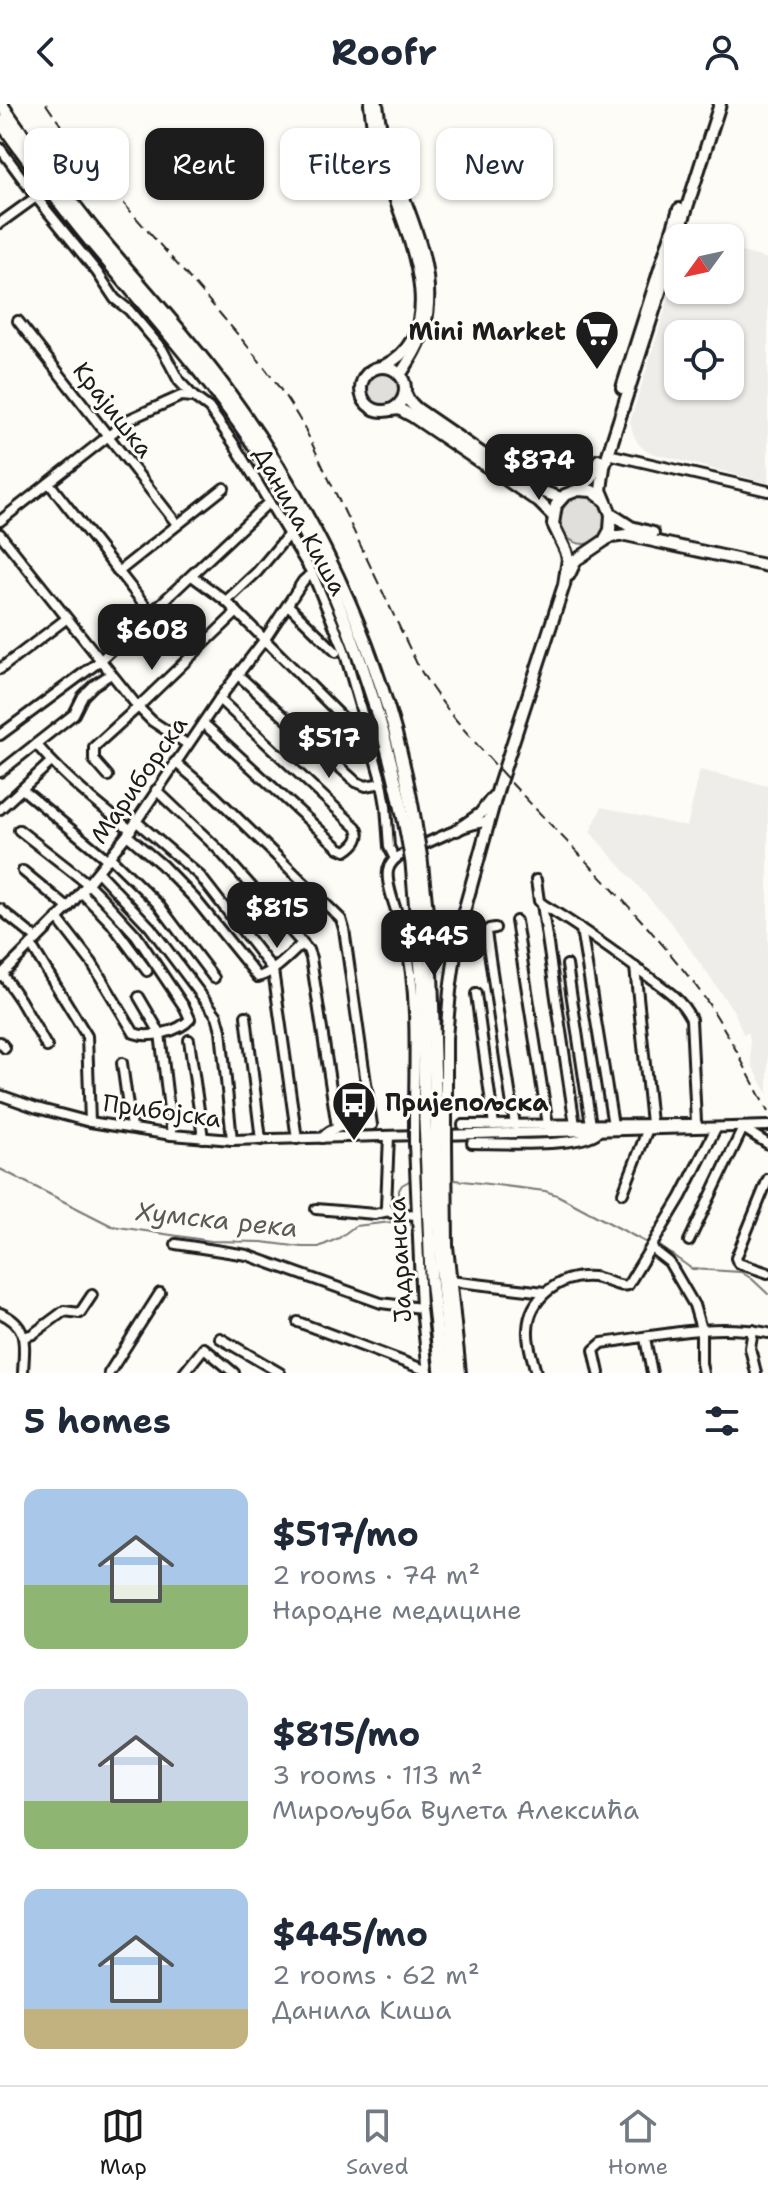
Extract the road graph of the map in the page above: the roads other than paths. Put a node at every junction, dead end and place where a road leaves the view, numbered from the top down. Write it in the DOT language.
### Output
graph roads {
  1 [pos="1,104"];
  2 [pos="370,104"];
  3 [pos="377,104"];
  4 [pos="713,104"];
  5 [pos="720,104"];
  6 [pos="0,121"];
  7 [pos="0,148"];
  8 [pos="24,181"];
  9 [pos="32,200"];
  10 [pos="38,200"];
  11 [pos="0,223"];
  12 [pos="18,321"];
  13 [pos="190,351"];
  14 [pos="384,366"];
  15 [pos="400,375"];
  16 [pos="405,393"];
  17 [pos="194,397"];
  18 [pos="391,410"];
  19 [pos="108,436"];
  20 [pos="608,454"];
  21 [pos="49,483"];
  22 [pos="224,488"];
  23 [pos="578,490"];
  24 [pos="768,491"];
  25 [pos="561,498"];
  26 [pos="603,499"];
  27 [pos="269,502"];
  28 [pos="611,514"];
  29 [pos="553,516"];
  30 [pos="0,521"];
  31 [pos="177,524"];
  32 [pos="0,534"];
  33 [pos="289,534"];
  34 [pos="560,538"];
  35 [pos="604,541"];
  36 [pos="591,548"];
  37 [pos="768,560"];
  38 [pos="768,566"];
  39 [pos="118,572"];
  40 [pos="312,573"];
  41 [pos="192,576"];
  42 [pos="564,585"];
  43 [pos="226,601"];
  44 [pos="288,605"];
  45 [pos="237,612"];
  46 [pos="151,613"];
  47 [pos="66,619"];
  48 [pos="265,639"];
  49 [pos="336,652"];
  50 [pos="0,654"];
  51 [pos="100,661"];
  52 [pos="4,666"];
  53 [pos="111,674"];
  54 [pos="237,674"];
  55 [pos="219,699"];
  56 [pos="138,707"];
  57 [pos="203,723"];
  58 [pos="366,726"];
  59 [pos="0,735"];
  60 [pos="36,744"];
  61 [pos="187,744"];
  62 [pos="51,762"];
  63 [pos="175,762"];
  64 [pos="0,772"];
  65 [pos="108,776"];
  66 [pos="382,783"];
  67 [pos="499,785"];
  68 [pos="22,789"];
  69 [pos="156,790"];
  70 [pos="0,809"];
  71 [pos="489,822"];
  72 [pos="469,826"];
  73 [pos="132,829"];
  74 [pos="19,830"];
  75 [pos="457,830"];
  76 [pos="482,844"];
  77 [pos="109,859"];
  78 [pos="395,859"];
  79 [pos="23,871"];
  80 [pos="98,872"];
  81 [pos="536,880"];
  82 [pos="84,888"];
  83 [pos="542,904"];
  84 [pos="68,908"];
  85 [pos="0,909"];
  86 [pos="57,918"];
  87 [pos="516,921"];
  88 [pos="495,928"];
  89 [pos="581,929"];
  90 [pos="34,942"];
  91 [pos="303,943"];
  92 [pos="0,960"];
  93 [pos="567,965"];
  94 [pos="635,967"];
  95 [pos="273,970"];
  96 [pos="147,971"];
  97 [pos="4,972"];
  98 [pos="214,978"];
  99 [pos="476,994"];
  100 [pos="139,997"];
  101 [pos="246,1016"];
  102 [pos="160,1033"];
  103 [pos="189,1040"];
  104 [pos="47,1047"];
  105 [pos="122,1063"];
  106 [pos="0,1095"];
  107 [pos="430,1121"];
  108 [pos="90,1122"];
  109 [pos="463,1125"];
  110 [pos="494,1125"];
  111 [pos="515,1125"];
  112 [pos="548,1125"];
  113 [pos="575,1125"];
  114 [pos="613,1125"];
  115 [pos="699,1126"];
  116 [pos="768,1126"];
  117 [pos="337,1127"];
  118 [pos="649,1127"];
  119 [pos="131,1128"];
  120 [pos="595,1128"];
  121 [pos="716,1128"];
  122 [pos="743,1128"];
  123 [pos="172,1135"];
  124 [pos="389,1136"];
  125 [pos="203,1138"];
  126 [pos="322,1138"];
  127 [pos="297,1139"];
  128 [pos="232,1140"];
  129 [pos="261,1140"];
  130 [pos="472,1143"];
  131 [pos="431,1144"];
  132 [pos="768,1144"];
  133 [pos="768,1179"];
  134 [pos="623,1193"];
  135 [pos="316,1209"];
  136 [pos="395,1213"];
  137 [pos="416,1215"];
  138 [pos="689,1241"];
  139 [pos="176,1244"];
  140 [pos="651,1248"];
  141 [pos="768,1273"];
  142 [pos="450,1281"];
  143 [pos="545,1292"];
  144 [pos="160,1293"];
  145 [pos="92,1295"];
  146 [pos="421,1308"];
  147 [pos="0,1313"];
  148 [pos="298,1322"];
  149 [pos="701,1329"];
  150 [pos="753,1330"];
  151 [pos="768,1333"];
  152 [pos="24,1337"];
  153 [pos="220,1338"];
  154 [pos="645,1338"];
  155 [pos="263,1365"];
  156 [pos="428,1372"];
  157 [pos="23,1373"];
  158 [pos="109,1373"];
  159 [pos="184,1373"];
  160 [pos="234,1373"];
  161 [pos="256,1373"];
  162 [pos="280,1373"];
  163 [pos="441,1373"];
  164 [pos="451,1373"];
  165 [pos="460,1373"];
  166 [pos="536,1373"];
  167 [pos="599,1373"];
  168 [pos="652,1373"];
  169 [pos="703,1373"];
  170 [pos="756,1373"];
  1 -- 13 [label="highway"];
  2 -- 14 [label="main road"];
  3 -- 15 [label="main road"];
  4 -- 23 [label="main road"];
  5 -- 20 [label="main road"];
  6 -- 13 [label="highway"];
  7 -- 8 [label="street, Данила Киша"];
  9 -- 11 [label="street"];
  10 -- 17 [label="street, Данила Киша"];
  12 -- 19 [label="street, Крајишка"];
  13 -- 107 [label="highway, bridge"];
  14 -- 15 [label="main road"];
  14 -- 18 [label="main road"];
  15 -- 16 [label="main road"];
  16 -- 18 [label="main road"];
  16 -- 25 [label="main road"];
  17 -- 19 [label="street"];
  17 -- 27 [label="street, Данила Киша"];
  18 -- 29 [label="main road"];
  19 -- 21 [label="street"];
  19 -- 31 [label="street, Крајишка"];
  20 -- 24 [label="street"];
  20 -- 26 [label="main road"];
  21 -- 30 [label="street"];
  21 -- 39 [label="street"];
  22 -- 31 [label="street"];
  23 -- 25 [label="main road"];
  23 -- 26 [label="main road"];
  25 -- 29 [label="main road"];
  26 -- 28 [label="main road"];
  27 -- 33 [label="street, Данила Киша"];
  27 -- 41 [label="street"];
  28 -- 35 [label="main road"];
  28 -- 37 [label="main road"];
  29 -- 34 [label="main road"];
  31 -- 39 [label="street"];
  32 -- 47 [label="street"];
  33 -- 40 [label="street, Данила Киша"];
  33 -- 43 [label="street"];
  34 -- 36 [label="main road"];
  34 -- 42 [label="main road"];
  35 -- 36 [label="main road"];
  35 -- 38 [label="main road"];
  36 -- 42 [label="main road"];
  39 -- 46 [label="street"];
  40 -- 44 [label="street, Мариборска"];
  40 -- 58 [label="street, Данила Киша"];
  41 -- 43 [label="street"];
  41 -- 46 [label="street"];
  42 -- 67 [label="main road"];
  43 -- 45 [label="street"];
  44 -- 48 [label="street, Мариборска"];
  44 -- 49 [label="street"];
  45 -- 48 [label="street"];
  45 -- 56 [label="street"];
  46 -- 51 [label="street"];
  47 -- 51 [label="street"];
  47 -- 52 [label="street"];
  48 -- 54 [label="street, Мариборска"];
  48 -- 58 [label="street"];
  50 -- 52 [label="street"];
  51 -- 53 [label="street"];
  51 -- 59 [label="street"];
  53 -- 56 [label="street"];
  53 -- 60 [label="street"];
  54 -- 55 [label="street, Мариборска"];
  54 -- 66 [label="street"];
  55 -- 57 [label="street, Мариборска"];
  55 -- 57 [label="street"];
  56 -- 61 [label="street"];
  56 -- 65 [label="street"];
  57 -- 61 [label="street, Мариборска"];
  58 -- 66 [label="street, Данила Киша"];
  60 -- 62 [label="street"];
  60 -- 64 [label="street"];
  61 -- 63 [label="street, Мариборска"];
  62 -- 68 [label="street"];
  62 -- 73 [label="street"];
  63 -- 69 [label="street, Мариборска"];
  63 -- 117 [label="street"];
  66 -- 78 [label="street, Данила Киша"];
  67 -- 71 [label="main road"];
  67 -- 75 [label="main road"];
  68 -- 70 [label="street"];
  68 -- 77 [label="street"];
  69 -- 73 [label="street, Мариборска"];
  69 -- 91 [label="street"];
  71 -- 72 [label="street"];
  71 -- 76 [label="main road"];
  72 -- 75 [label="street"];
  72 -- 76 [label="main road"];
  73 -- 77 [label="street, Мариборска"];
  73 -- 95 [label="street"];
  73 -- 95 [label="street"];
  74 -- 82 [label="street"];
  75 -- 78 [label="street"];
  76 -- 107 [label="main road"];
  77 -- 80 [label="street, Мариборска"];
  77 -- 98 [label="street"];
  78 -- 107 [label="street, Данила Киша"];
  79 -- 84 [label="street"];
  80 -- 82 [label="street, Мариборска"];
  80 -- 128 [label="street"];
  81 -- 83 [label="street"];
  82 -- 84 [label="street, Мариборска"];
  82 -- 96 [label="street"];
  82 -- 102 [label="street"];
  83 -- 89 [label="street"];
  83 -- 113 [label="street"];
  84 -- 86 [label="street, Мариборска"];
  85 -- 90 [label="street"];
  86 -- 90 [label="street, Мариборска"];
  86 -- 102 [label="street"];
  87 -- 112 [label="street"];
  88 -- 111 [label="street"];
  89 -- 94 [label="street"];
  89 -- 114 [label="street"];
  90 -- 97 [label="street, Мариборска"];
  90 -- 108 [label="street"];
  91 -- 95 [label="street"];
  91 -- 117 [label="street"];
  92 -- 97 [label="street"];
  93 -- 120 [label="street"];
  94 -- 115 [label="street"];
  94 -- 118 [label="street"];
  95 -- 127 [label="street"];
  97 -- 104 [label="street"];
  99 -- 110 [label="street"];
  100 -- 102 [label="street"];
  101 -- 129 [label="street"];
  102 -- 123 [label="street"];
  103 -- 125 [label="street"];
  105 -- 119 [label="street"];
  106 -- 108 [label="street, Прибојска"];
  107 -- 131 [label="highway, bridge"];
  107 -- 131 [label="main road, bridge"];
  108 -- 119 [label="street, Прибојска"];
  109 -- 110 [label="street"];
  110 -- 111 [label="street"];
  111 -- 112 [label="street"];
  112 -- 113 [label="street"];
  113 -- 120 [label="street"];
  114 -- 118 [label="street"];
  114 -- 120 [label="street"];
  115 -- 118 [label="street"];
  115 -- 121 [label="street"];
  116 -- 122 [label="street"];
  117 -- 126 [label="street"];
  118 -- 120 [label="street"];
  118 -- 134 [label="street"];
  119 -- 123 [label="street, Прибојска"];
  120 -- 124 [label="street, Прибојска"];
  120 -- 130 [label="street"];
  121 -- 122 [label="street"];
  121 -- 140 [label="street"];
  122 -- 132 [label="street"];
  122 -- 138 [label="street"];
  123 -- 125 [label="street, Прибојска"];
  124 -- 126 [label="street, Прибојска"];
  124 -- 136 [label="street"];
  125 -- 128 [label="street, Прибојска"];
  126 -- 127 [label="street, Прибојска"];
  127 -- 129 [label="street, Прибојска"];
  128 -- 129 [label="street, Прибојска"];
  131 -- 137 [label="street, Јадранска"];
  131 -- 142 [label="main road"];
  131 -- 163 [label="highway"];
  131 -- 164 [label="highway"];
  133 -- 141 [label="street"];
  135 -- 136 [label="street"];
  136 -- 137 [label="street"];
  137 -- 146 [label="street, Јадранска"];
  139 -- 146 [label="street"];
  140 -- 143 [label="street"];
  140 -- 149 [label="street"];
  142 -- 143 [label="street"];
  142 -- 165 [label="main road"];
  143 -- 166 [label="street"];
  144 -- 158 [label="street"];
  145 -- 152 [label="street"];
  146 -- 156 [label="street, Јадранска"];
  147 -- 152 [label="street"];
  148 -- 156 [label="street"];
  149 -- 150 [label="street"];
  149 -- 154 [label="street"];
  149 -- 169 [label="street"];
  150 -- 151 [label="street"];
  150 -- 170 [label="street"];
  152 -- 157 [label="street"];
  153 -- 155 [label="street"];
  154 -- 167 [label="street"];
  154 -- 168 [label="street"];
  155 -- 161 [label="street"];
  155 -- 162 [label="street"];
  159 -- 160 [label="street"];
}
